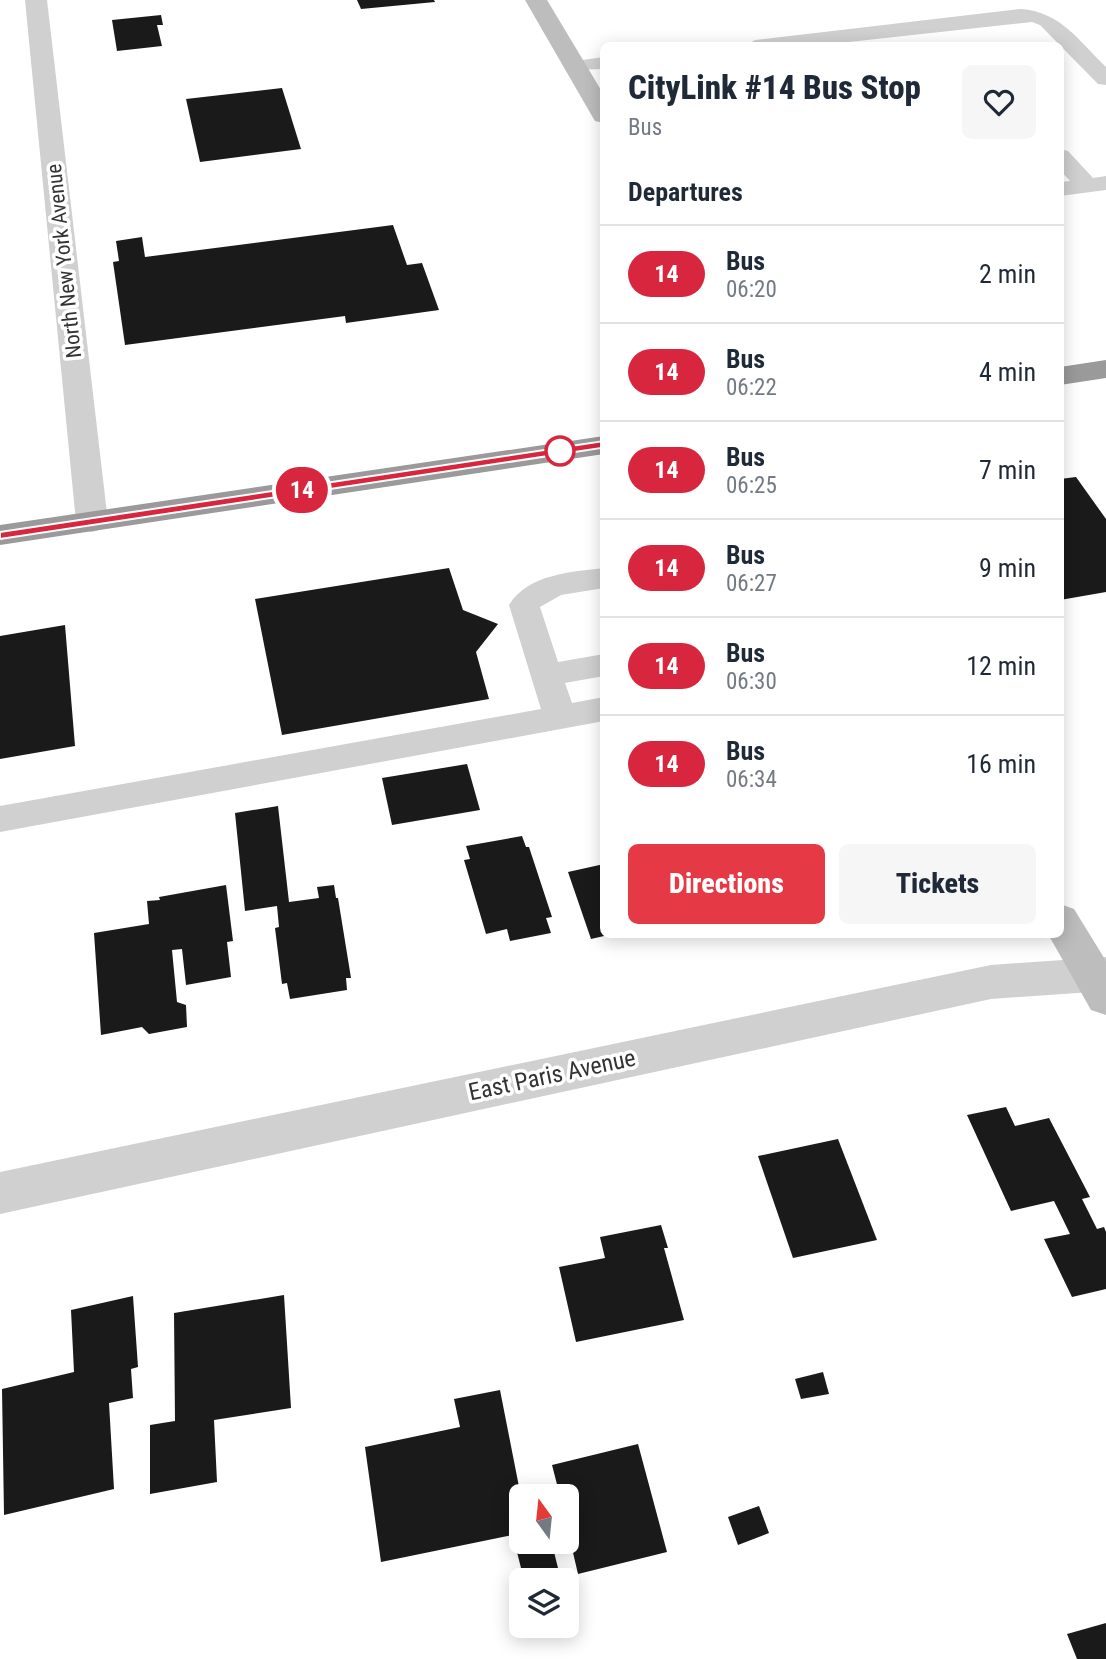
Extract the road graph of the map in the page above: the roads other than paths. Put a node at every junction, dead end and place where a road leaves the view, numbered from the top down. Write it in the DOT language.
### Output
graph roads {
  1 [pos="36,0"];
  2 [pos="536,0"];
  3 [pos="938,24"];
  4 [pos="788,42"];
  5 [pos="954,42"];
  6 [pos="600,63"];
  7 [pos="575,66"];
  8 [pos="1106,79"];
  9 [pos="600,109"];
  10 [pos="1064,159"];
  11 [pos="1097,184"];
  12 [pos="1064,188"];
  13 [pos="1106,369"];
  14 [pos="1064,375"];
  15 [pos="600,446"];
  16 [pos="92,522"];
  17 [pos="0,535"];
  18 [pos="600,579"];
  19 [pos="600,665"];
  20 [pos="545,675"];
  21 [pos="600,710"];
  22 [pos="560,717"];
  23 [pos="0,819"];
  24 [pos="1064,926"];
  25 [pos="1101,983"];
  26 [pos="0,1193"];
  1 -- 16 [label="street, North New York Avenue"];
  2 -- 7 [label="street"];
  3 -- 4 [label="lane"];
  3 -- 5 [label="lane"];
  3 -- 8 [label="lane"];
  6 -- 7 [label="lane"];
  7 -- 9 [label="street"];
  10 -- 11 [label="lane"];
  11 -- 12 [label="lane"];
  13 -- 14 [label="highway"];
  15 -- 16 [label="highway"];
  16 -- 17 [label="highway"];
  18 -- 20 [label="lane"];
  19 -- 20 [label="lane"];
  20 -- 22 [label="lane"];
  21 -- 22 [label="lane"];
  22 -- 23 [label="lane"];
  24 -- 25 [label="street"];
  25 -- 26 [label="street, East Paris Avenue"];
}
